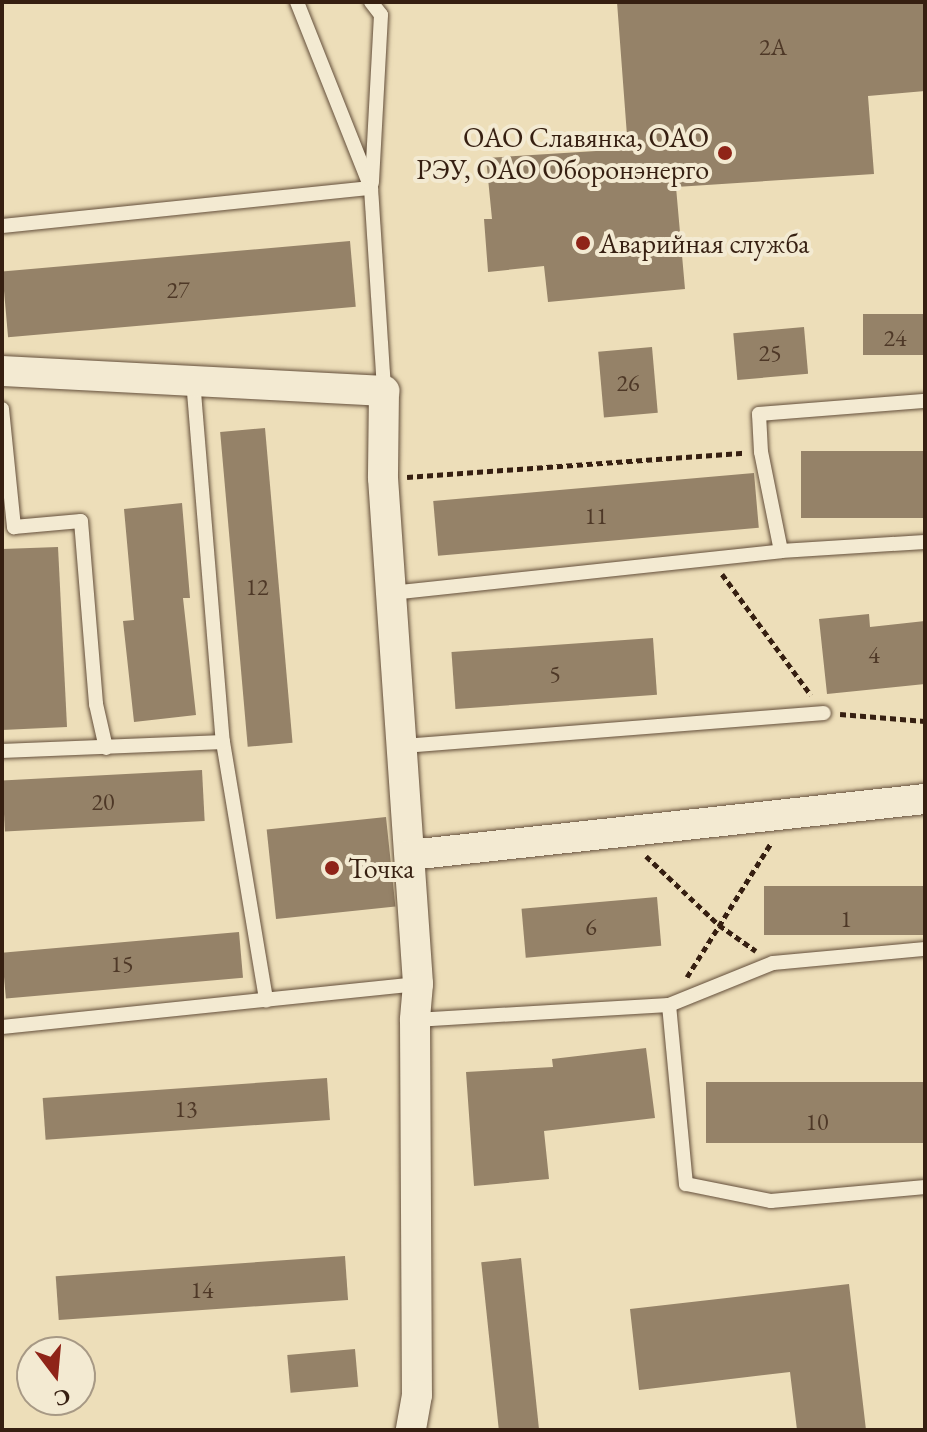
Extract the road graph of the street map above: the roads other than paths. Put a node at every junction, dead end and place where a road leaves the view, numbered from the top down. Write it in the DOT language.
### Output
graph roads {
  1 [pos="297,2"];
  2 [pos="371,2"];
  3 [pos="371,188"];
  4 [pos="2,226"];
  5 [pos="2,371"];
  6 [pos="193,380"];
  7 [pos="384,391"];
  8 [pos="925,401"];
  9 [pos="2,409"];
  10 [pos="925,542"];
  11 [pos="781,551"];
  12 [pos="391,593"];
  13 [pos="824,713"];
  14 [pos="223,742"];
  15 [pos="404,746"];
  16 [pos="106,748"];
  17 [pos="2,751"];
  18 [pos="925,799"];
  19 [pos="410,855"];
  20 [pos="925,949"];
  21 [pos="418,984"];
  22 [pos="266,1000"];
  23 [pos="669,1005"];
  24 [pos="415,1020"];
  25 [pos="2,1027"];
  26 [pos="925,1187"];
  27 [pos="411,1430"];
  1 -- 3 [label="lane"];
  2 -- 3 [label="lane"];
  3 -- 4 [label="lane"];
  3 -- 7 [label="lane"];
  5 -- 6 [label="street"];
  6 -- 7 [label="street"];
  6 -- 14 [label="lane"];
  7 -- 12 [label="street"];
  8 -- 11 [label="lane"];
  9 -- 16 [label="lane"];
  10 -- 11 [label="lane"];
  11 -- 12 [label="lane"];
  12 -- 15 [label="street"];
  13 -- 15 [label="lane"];
  14 -- 16 [label="lane"];
  14 -- 22 [label="lane"];
  15 -- 19 [label="street"];
  16 -- 17 [label="lane"];
  18 -- 19 [label="street"];
  19 -- 21 [label="street"];
  20 -- 23 [label="lane"];
  21 -- 22 [label="lane"];
  21 -- 24 [label="street"];
  22 -- 25 [label="lane"];
  23 -- 24 [label="lane"];
  23 -- 26 [label="lane"];
  24 -- 27 [label="street"];
}
